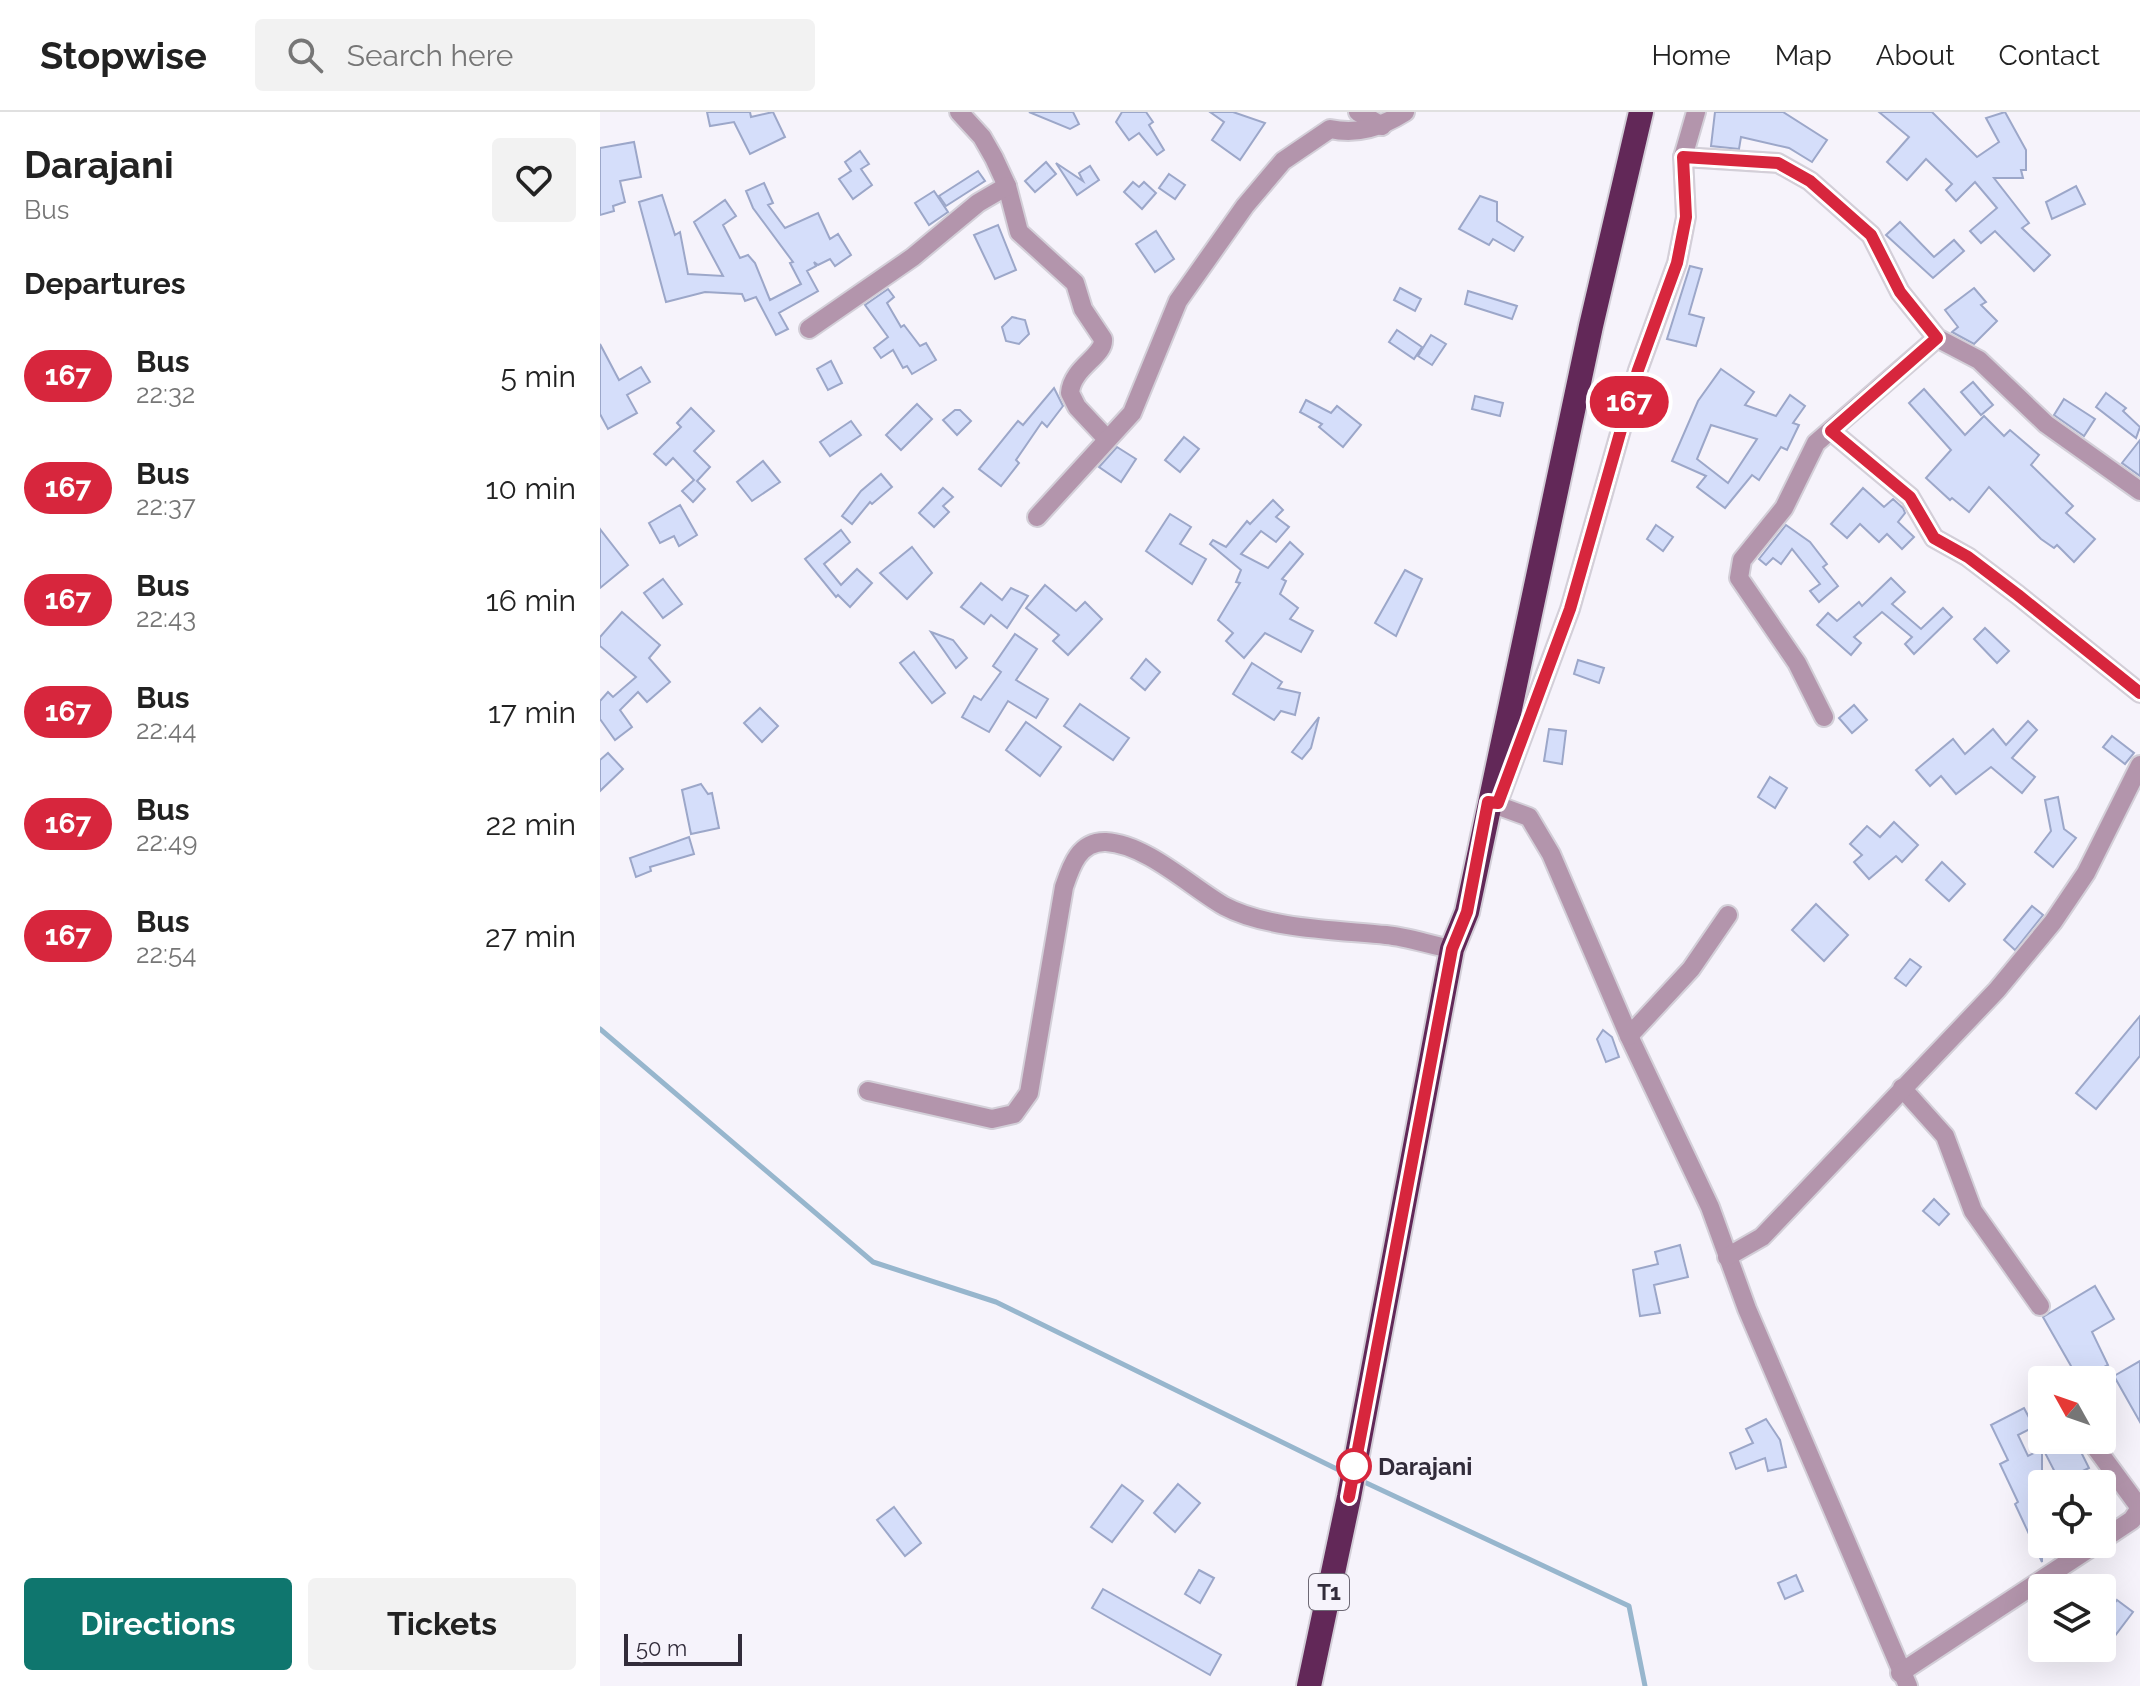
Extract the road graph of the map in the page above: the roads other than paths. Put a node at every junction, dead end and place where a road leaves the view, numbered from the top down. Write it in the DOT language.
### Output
graph roads {
  1 [pos="959,112"];
  2 [pos="1358,112"];
  3 [pos="1405,112"];
  4 [pos="1641,112"];
  5 [pos="1696,112"];
  6 [pos="1382,126"];
  7 [pos="1683,157"];
  8 [pos="1007,186"];
  9 [pos="809,329"];
  10 [pos="1937,338"];
  11 [pos="1831,431"];
  12 [pos="1107,439"];
  13 [pos="2140,491"];
  14 [pos="1037,517"];
  15 [pos="2140,693"];
  16 [pos="1824,717"];
  17 [pos="2140,765"];
  18 [pos="1493,802"];
  19 [pos="1728,915"];
  20 [pos="1452,949"];
  21 [pos="1629,1036"];
  22 [pos="1902,1088"];
  23 [pos="868,1091"];
  24 [pos="1727,1257"];
  25 [pos="2040,1306"];
  26 [pos="2116,1475"];
  27 [pos="2116,1531"];
  28 [pos="2076,1558"];
  29 [pos="1904,1680"];
  30 [pos="1309,1686"];
  1 -- 8 [label="street"];
  2 -- 6 [label="street"];
  3 -- 6 [label="street"];
  4 -- 18 [label="highway, T1"];
  5 -- 7 [label="street"];
  6 -- 12 [label="street"];
  7 -- 10 [label="street"];
  7 -- 18 [label="street"];
  8 -- 9 [label="street"];
  8 -- 12 [label="street"];
  10 -- 11 [label="street"];
  10 -- 13 [label="street"];
  11 -- 15 [label="street"];
  11 -- 16 [label="street"];
  12 -- 14 [label="street"];
  17 -- 22 [label="street"];
  18 -- 20 [label="highway, T1"];
  18 -- 21 [label="street"];
  19 -- 21 [label="street"];
  20 -- 23 [label="street"];
  20 -- 30 [label="highway, T1"];
  21 -- 24 [label="street"];
  22 -- 24 [label="street"];
  22 -- 25 [label="street"];
  24 -- 29 [label="street"];
  26 -- 27 [label="street"];
  28 -- 29 [label="street"];
}
